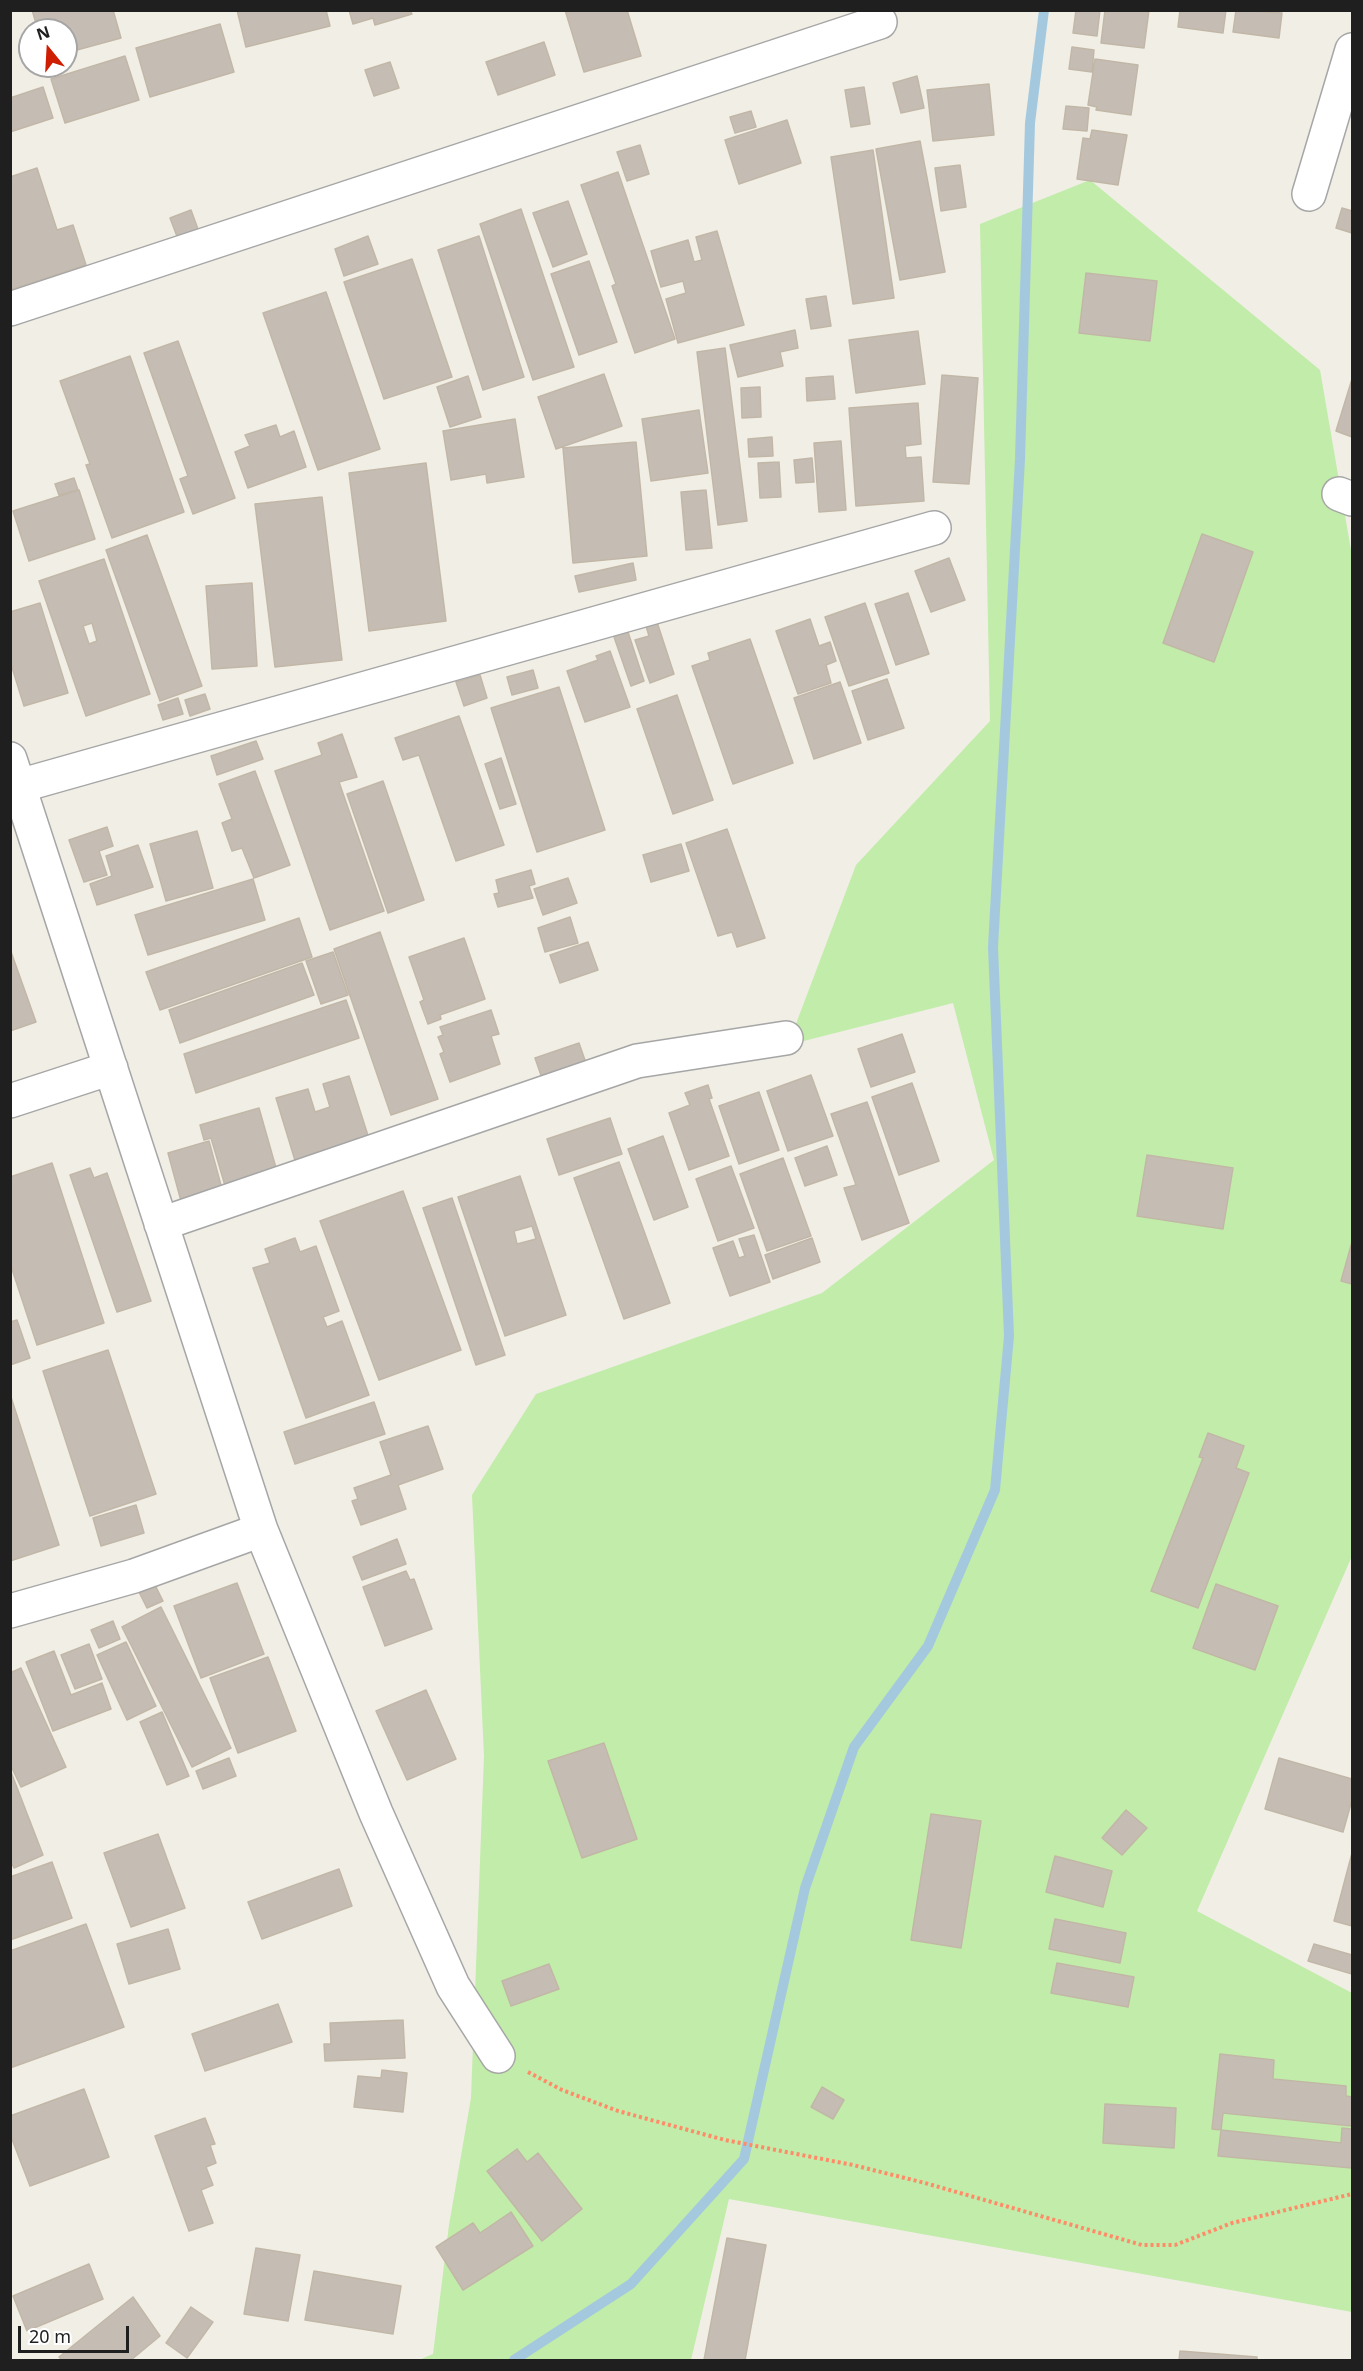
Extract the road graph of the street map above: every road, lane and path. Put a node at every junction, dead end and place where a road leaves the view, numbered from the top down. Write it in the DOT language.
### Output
graph roads {
  1 [pos="880,22"];
  2 [pos="1353,50"];
  3 [pos="1309,194"];
  4 [pos="10,309"];
  5 [pos="934,528"];
  6 [pos="15,772"];
  7 [pos="786,1038"];
  8 [pos="111,1068"];
  9 [pos="10,1101"];
  10 [pos="162,1224"];
  11 [pos="261,1530"];
  12 [pos="10,1611"];
  13 [pos="498,2056"];
  14 [pos="1353,2194"];
  1 -- 4 [label="street"];
  2 -- 3 [label="street"];
  5 -- 6 [label="street"];
  6 -- 8 [label="street"];
  7 -- 10 [label="street"];
  8 -- 9 [label="street"];
  8 -- 10 [label="street"];
  10 -- 11 [label="street"];
  11 -- 12 [label="street"];
  11 -- 13 [label="street"];
  13 -- 14 [label="path"];
}
